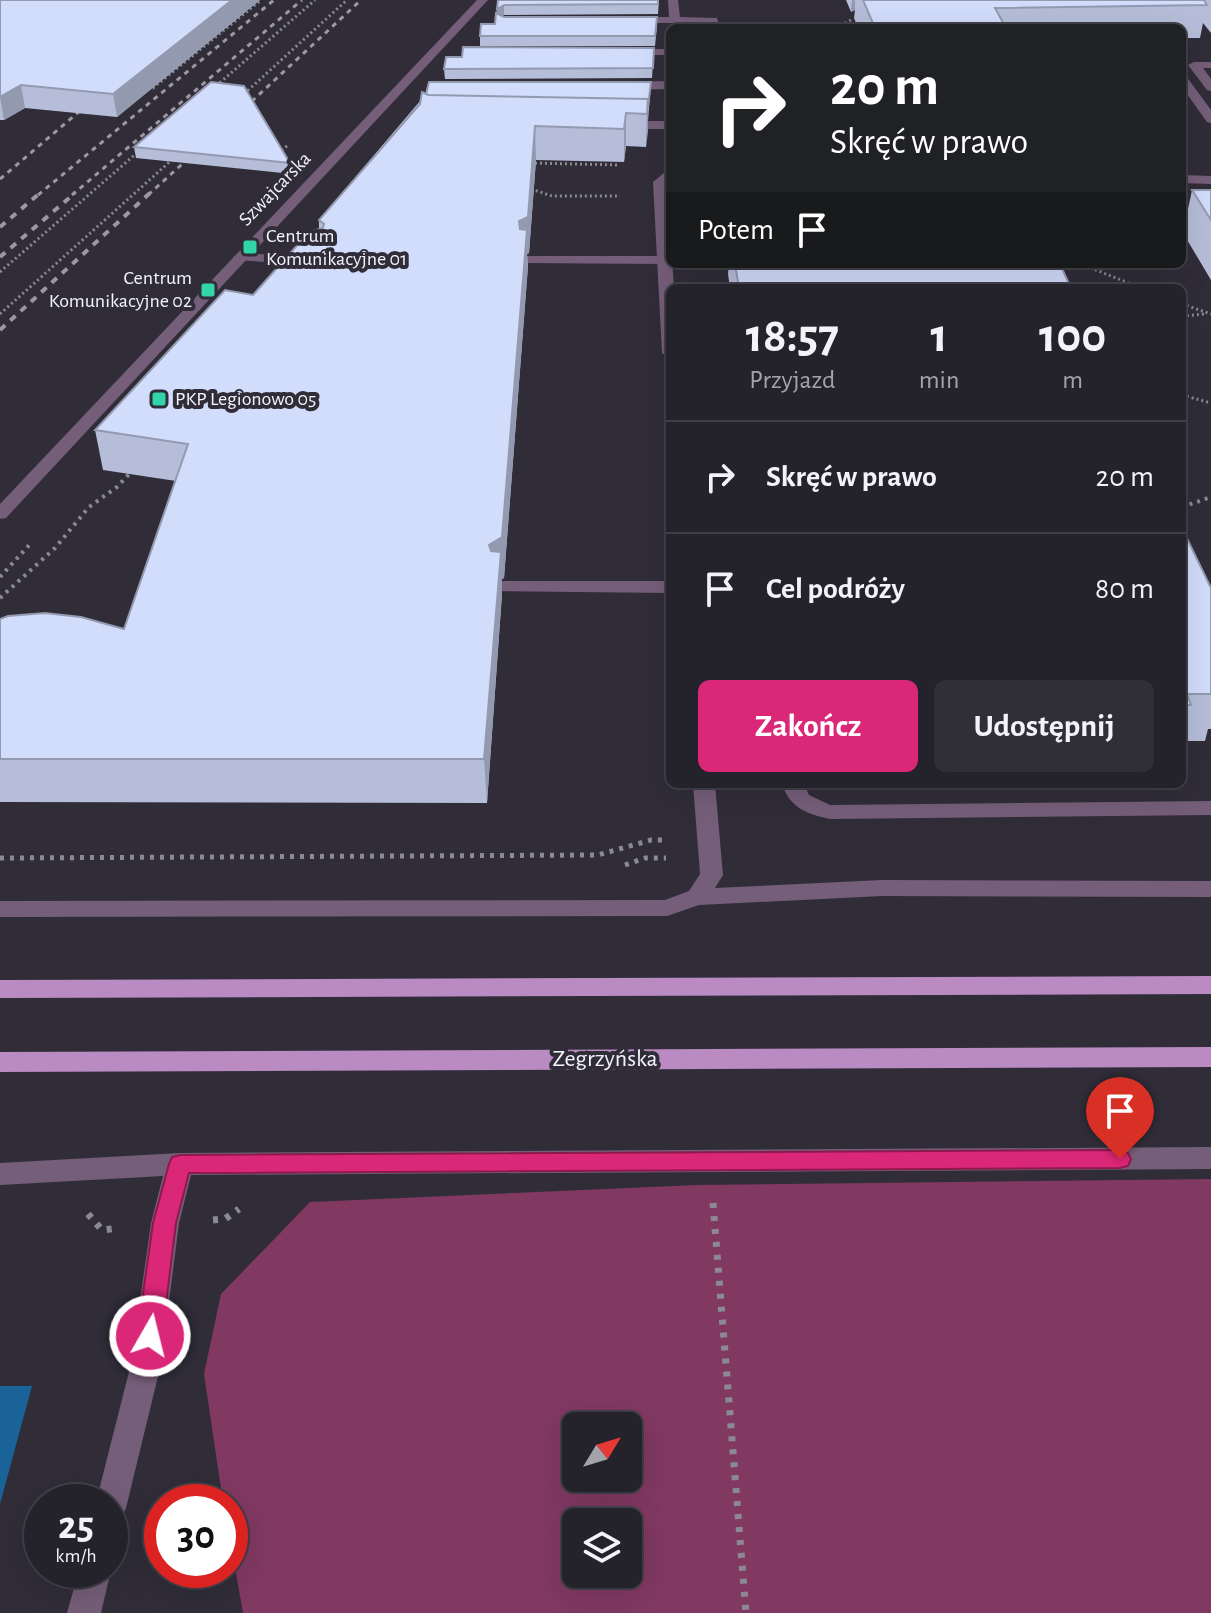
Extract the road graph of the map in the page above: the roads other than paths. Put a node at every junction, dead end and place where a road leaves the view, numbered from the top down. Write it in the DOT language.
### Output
graph roads {
  1 [pos="483,0"];
  2 [pos="673,0"];
  3 [pos="613,20"];
  4 [pos="675,20"];
  5 [pos="713,24"];
  6 [pos="608,52"];
  7 [pos="666,52"];
  8 [pos="1211,65"];
  9 [pos="666,85"];
  10 [pos="1186,85"];
  11 [pos="610,86"];
  12 [pos="1211,87"];
  13 [pos="1211,119"];
  14 [pos="606,124"];
  15 [pos="666,125"];
  16 [pos="666,176"];
  17 [pos="1186,179"];
  18 [pos="1211,180"];
  19 [pos="240,257"];
  20 [pos="528,260"];
  21 [pos="664,260"];
  22 [pos="318,261"];
  23 [pos="666,291"];
  24 [pos="0,514"];
  25 [pos="503,587"];
  26 [pos="666,587"];
  27 [pos="704,788"];
  28 [pos="794,788"];
  29 [pos="1211,808"];
  30 [pos="1211,889"];
  31 [pos="697,897"];
  32 [pos="0,909"];
  33 [pos="1211,985"];
  34 [pos="0,989"];
  35 [pos="1211,1057"];
  36 [pos="0,1062"];
  37 [pos="1211,1158"];
  38 [pos="180,1164"];
  39 [pos="0,1174"];
  40 [pos="116,1484"];
  41 [pos="90,1588"];
  42 [pos="84,1613"];
  1 -- 19 [label="street, Szwajcarska"];
  2 -- 4 [label="street"];
  3 -- 4 [label="street"];
  4 -- 5 [label="street"];
  6 -- 7 [label="street"];
  8 -- 12 [label="street"];
  9 -- 11 [label="street"];
  10 -- 13 [label="street"];
  14 -- 15 [label="street"];
  16 -- 21 [label="street"];
  17 -- 18 [label="street"];
  19 -- 22 [label="street"];
  19 -- 24 [label="street, Szwajcarska"];
  20 -- 21 [label="street"];
  21 -- 23 [label="street"];
  25 -- 26 [label="street"];
  27 -- 31 [label="street"];
  28 -- 29 [label="street"];
  30 -- 31 [label="street"];
  31 -- 32 [label="street"];
  33 -- 34 [label="main road"];
  35 -- 36 [label="main road, Zegrzyńska"];
  37 -- 38 [label="street"];
  38 -- 39 [label="street"];
  38 -- 40 [label="street"];
  41 -- 42 [label="street"];
}
